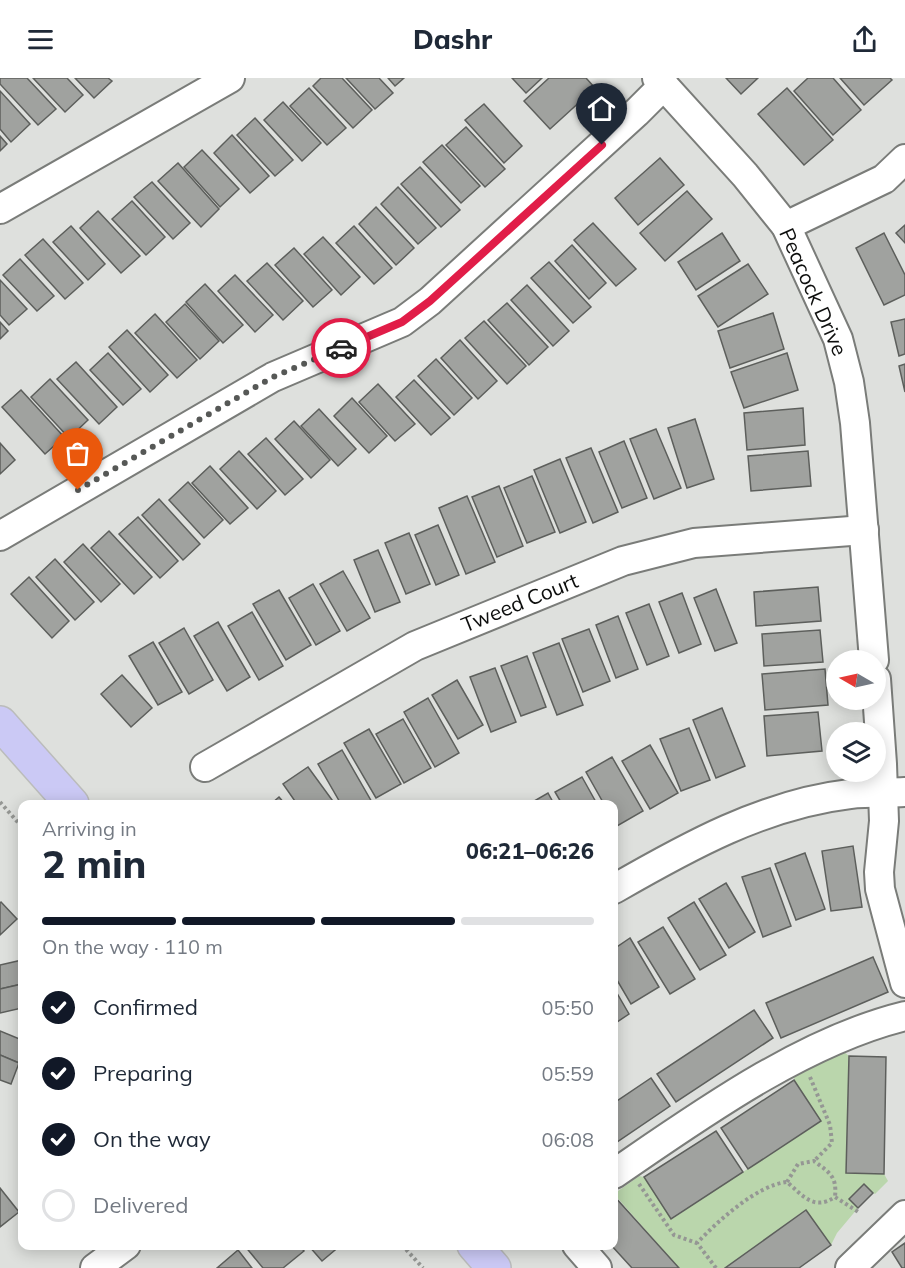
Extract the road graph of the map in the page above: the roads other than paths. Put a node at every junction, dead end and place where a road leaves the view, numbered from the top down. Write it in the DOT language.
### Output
graph roads {
  1 [pos="230,78"];
  2 [pos="660,82"];
  3 [pos="905,159"];
  4 [pos="0,209"];
  5 [pos="786,226"];
  6 [pos="864,530"];
  7 [pos="0,536"];
  8 [pos="873,650"];
  9 [pos="881,710"];
  10 [pos="0,723"];
  11 [pos="205,767"];
  12 [pos="894,793"];
  13 [pos="68,800"];
  14 [pos="618,887"];
  15 [pos="905,983"];
  16 [pos="905,1016"];
  17 [pos="624,1175"];
  18 [pos="905,1215"];
  19 [pos="119,1250"];
  20 [pos="478,1250"];
  21 [pos="581,1250"];
  22 [pos="95,1268"];
  23 [pos="494,1268"];
  24 [pos="597,1268"];
  25 [pos="850,1268"];
  1 -- 4 [label="street"];
  2 -- 5 [label="street, Peacock Drive"];
  2 -- 7 [label="street"];
  3 -- 5 [label="street"];
  5 -- 6 [label="street, Peacock Drive"];
  6 -- 8 [label="street, Peacock Drive"];
  6 -- 11 [label="street, Tweed Court"];
  9 -- 12 [label="street"];
  10 -- 13 [label="main road"];
  12 -- 14 [label="street"];
  12 -- 15 [label="street"];
  16 -- 17 [label="street"];
  18 -- 25 [label="street"];
  19 -- 22 [label="street"];
  20 -- 23 [label="main road"];
  21 -- 24 [label="street"];
}
